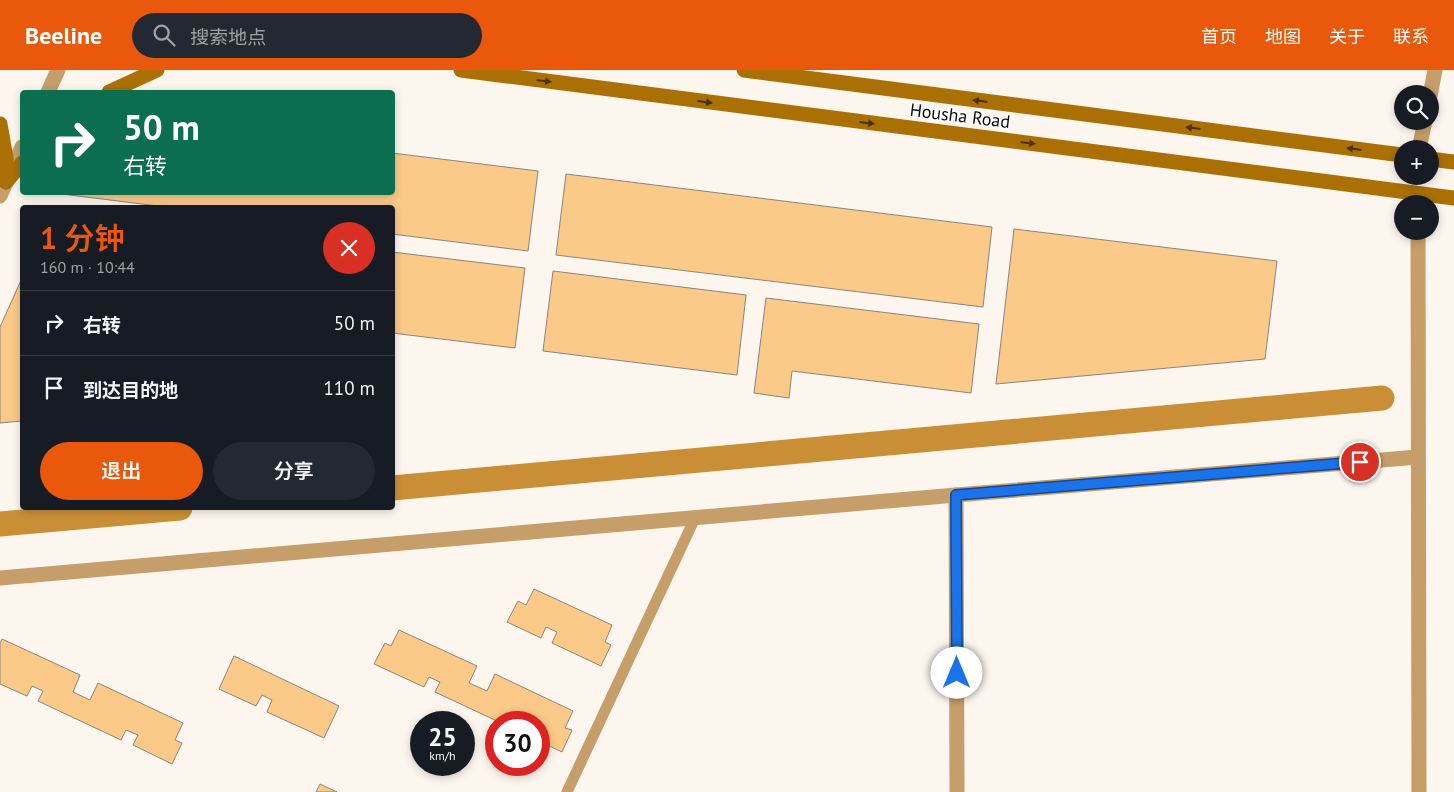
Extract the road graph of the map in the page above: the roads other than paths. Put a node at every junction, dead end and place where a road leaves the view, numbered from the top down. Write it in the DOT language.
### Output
graph roads {
  1 [pos="58,70"];
  2 [pos="157,70"];
  3 [pos="461,70"];
  4 [pos="744,70"];
  5 [pos="1435,70"];
  6 [pos="1432,85"];
  7 [pos="49,90"];
  8 [pos="114,90"];
  9 [pos="0,124"];
  10 [pos="20,151"];
  11 [pos="1394,154"];
  12 [pos="1439,160"];
  13 [pos="1454,162"];
  14 [pos="20,166"];
  15 [pos="3,189"];
  16 [pos="1394,196"];
  17 [pos="1439,198"];
  18 [pos="1454,198"];
  19 [pos="1418,240"];
  20 [pos="1418,457"];
  21 [pos="956,495"];
  22 [pos="695,518"];
  23 [pos="0,578"];
  24 [pos="567,792"];
  25 [pos="958,792"];
  26 [pos="1419,792"];
  1 -- 7 [label="street"];
  2 -- 8 [label="main road"];
  3 -- 16 [label="main road, Housha Road, one-way"];
  11 -- 4 [label="main road, Housha Road, one-way"];
  5 -- 6 [label="street"];
  9 -- 15 [label="main road"];
  10 -- 15 [label="street"];
  12 -- 13 [label="main road"];
  14 -- 15 [label="main road"];
  17 -- 18 [label="main road, Housha Road"];
  19 -- 20 [label="street"];
  20 -- 21 [label="street"];
  20 -- 26 [label="street"];
  21 -- 22 [label="street"];
  21 -- 25 [label="street"];
  22 -- 23 [label="street"];
  22 -- 24 [label="lane"];
}
